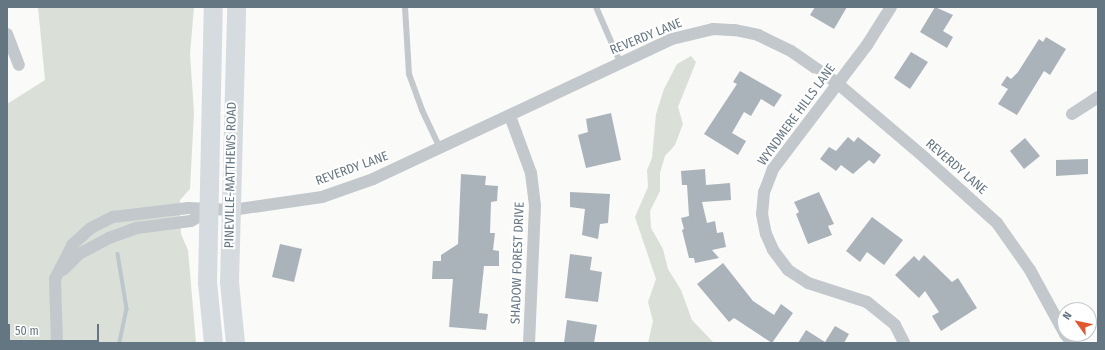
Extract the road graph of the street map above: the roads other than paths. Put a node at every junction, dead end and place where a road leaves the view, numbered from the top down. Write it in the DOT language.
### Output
graph roads {
  1 [pos="213,7"];
  2 [pos="236,7"];
  3 [pos="404,7"];
  4 [pos="596,7"];
  5 [pos="891,7"];
  6 [pos="7,34"];
  7 [pos="620,62"];
  8 [pos="19,65"];
  9 [pos="837,83"];
  10 [pos="1098,97"];
  11 [pos="1072,114"];
  12 [pos="510,116"];
  13 [pos="440,148"];
  14 [pos="210,210"];
  15 [pos="232,210"];
  16 [pos="55,279"];
  17 [pos="1057,319"];
  18 [pos="57,343"];
  19 [pos="213,343"];
  20 [pos="235,343"];
  21 [pos="529,343"];
  22 [pos="904,343"];
  1 -- 14 [label="main road, PINEVILLE-MATTHEWS ROAD"];
  2 -- 15 [label="main road, PINEVILLE-MATTHEWS ROAD"];
  3 -- 13 [label="lane"];
  4 -- 7 [label="lane"];
  5 -- 9 [label="street, WYNDMERE HILLS LANE"];
  6 -- 8 [label="street"];
  7 -- 9 [label="street, REVERDY LANE"];
  7 -- 12 [label="street, REVERDY LANE"];
  9 -- 17 [label="street, REVERDY LANE"];
  9 -- 22 [label="street, WYNDMERE HILLS LANE"];
  10 -- 11 [label="street"];
  12 -- 13 [label="street, REVERDY LANE"];
  12 -- 21 [label="street, SHADOW FOREST DRIVE"];
  13 -- 15 [label="street, REVERDY LANE"];
  14 -- 15 [label="street, REVERDY LANE"];
  14 -- 16 [label="street"];
  14 -- 16 [label="street, REVERDY LANE"];
  14 -- 19 [label="main road, PINEVILLE-MATTHEWS ROAD"];
  15 -- 20 [label="main road, PINEVILLE-MATTHEWS ROAD"];
  16 -- 18 [label="street, REVERDY LANE"];
}
